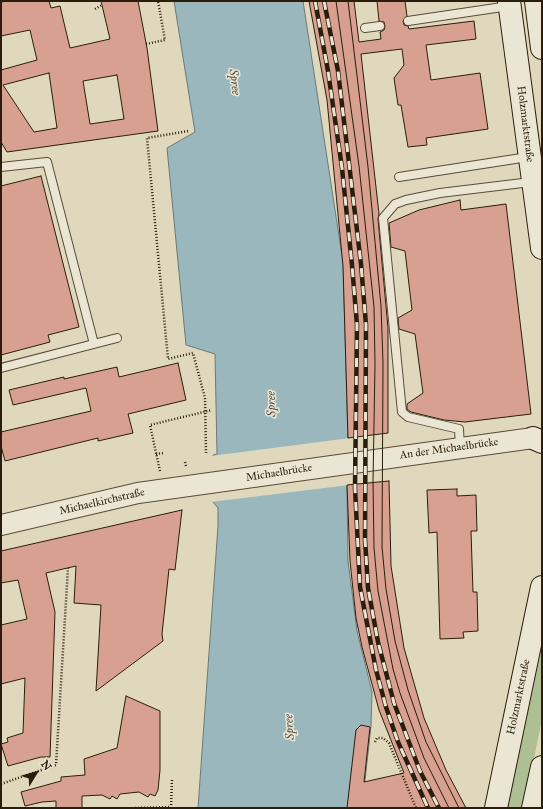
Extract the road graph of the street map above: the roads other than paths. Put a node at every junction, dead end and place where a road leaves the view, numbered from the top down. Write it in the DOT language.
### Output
graph roads {
  1 [pos="536,1"];
  2 [pos="509,3"];
  3 [pos="408,21"];
  4 [pos="380,26"];
  5 [pos="365,28"];
  6 [pos="542,48"];
  7 [pos="529,157"];
  8 [pos="1,167"];
  9 [pos="399,177"];
  10 [pos="532,182"];
  11 [pos="542,248"];
  12 [pos="117,338"];
  13 [pos="94,344"];
  14 [pos="1,368"];
  15 [pos="539,438"];
  16 [pos="460,448"];
  17 [pos="355,462"];
  18 [pos="203,485"];
  19 [pos="1,525"];
  20 [pos="542,587"];
  21 [pos="542,767"];
  22 [pos="496,808"];
  23 [pos="533,808"];
  1 -- 6 [label="main road"];
  2 -- 3 [label="lane"];
  2 -- 7 [label="main road, Holzmarktstraße"];
  4 -- 5 [label="lane"];
  7 -- 9 [label="lane"];
  7 -- 10 [label="main road, Holzmarktstraße"];
  8 -- 13 [label="lane"];
  10 -- 11 [label="main road, Holzmarktstraße"];
  10 -- 16 [label="lane"];
  12 -- 13 [label="lane"];
  13 -- 14 [label="lane"];
  15 -- 16 [label="street, An der Michaelbrücke"];
  16 -- 17 [label="street, An der Michaelbrücke"];
  17 -- 18 [label="street, Michaelbrücke"];
  18 -- 19 [label="street, Michaelkirchstraße"];
  20 -- 22 [label="main road, Holzmarktstraße"];
  21 -- 23 [label="main road"];
}
